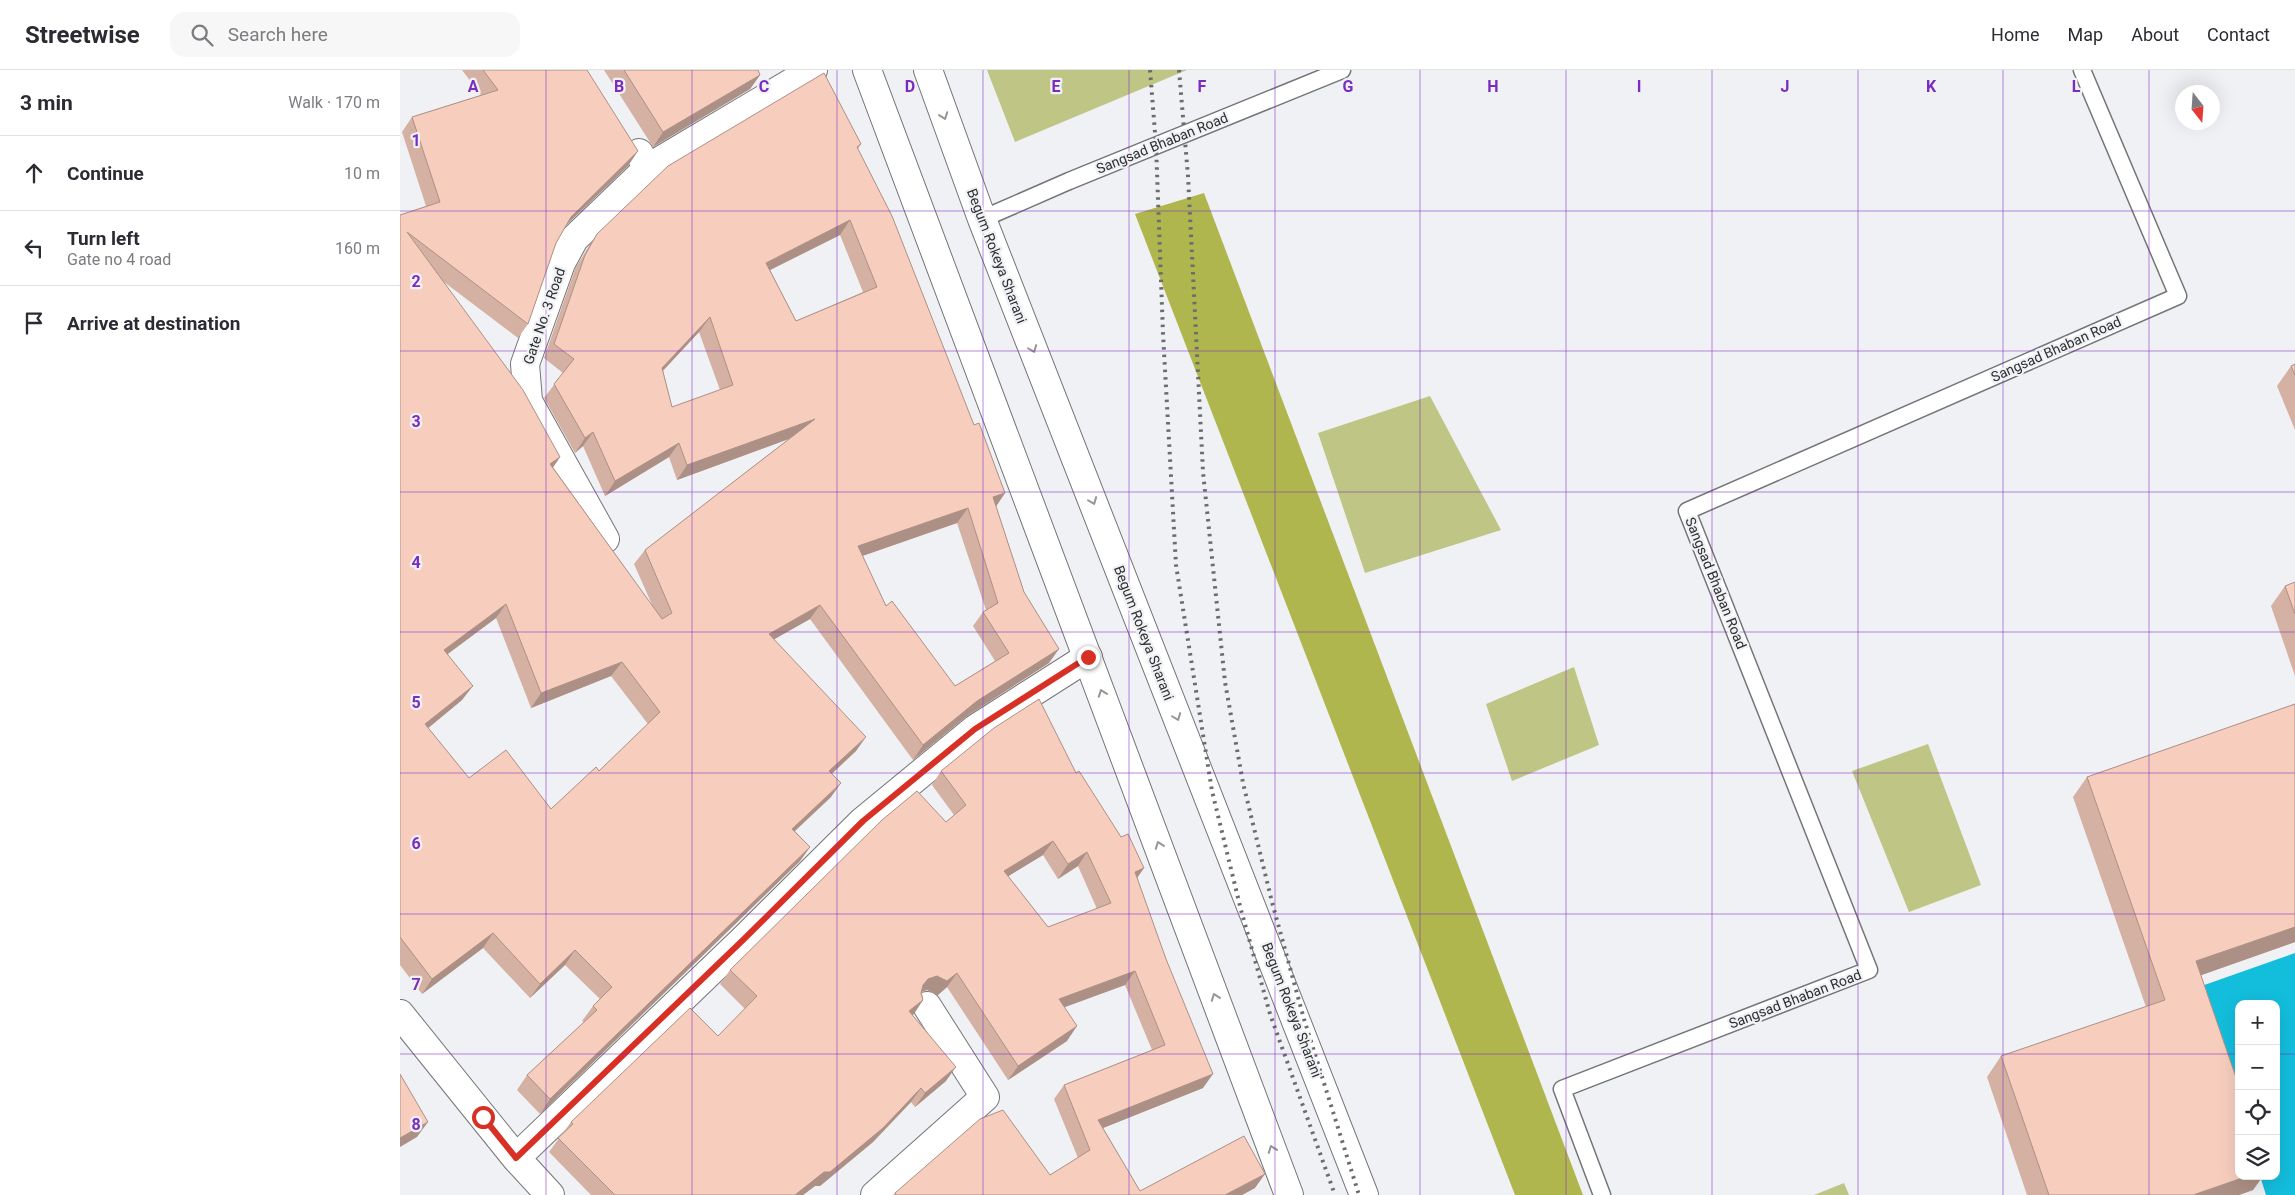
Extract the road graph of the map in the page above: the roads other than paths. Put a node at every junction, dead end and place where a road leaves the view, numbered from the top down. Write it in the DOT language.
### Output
graph roads {
  1 [pos="813,70"];
  2 [pos="867,70"];
  3 [pos="928,70"];
  4 [pos="1342,70"];
  5 [pos="2082,70"];
  6 [pos="627,135"];
  7 [pos="648,168"];
  8 [pos="982,219"];
  9 [pos="605,539"];
  10 [pos="1088,657"];
  11 [pos="927,1006"];
  12 [pos="400,1014"];
  13 [pos="516,1158"];
  14 [pos="550,1195"];
  15 [pos="875,1195"];
  16 [pos="1289,1195"];
  17 [pos="1364,1195"];
  18 [pos="1602,1195"];
  1 -- 7 [label="main road, Gate No. 3 Road"];
  2 -- 10 [label="main road"];
  3 -- 8 [label="main road, Begum Rokeya Sharani, one-way"];
  4 -- 8 [label="lane, Sangsad Bhaban Road"];
  5 -- 18 [label="lane, Sangsad Bhaban Road"];
  6 -- 7 [label="main road"];
  7 -- 9 [label="main road, Gate No. 3 Road"];
  8 -- 17 [label="main road, Begum Rokeya Sharani, one-way"];
  10 -- 13 [label="main road"];
  16 -- 10 [label="main road, one-way"];
  11 -- 15 [label="main road"];
  12 -- 13 [label="main road"];
  13 -- 14 [label="main road"];
}
